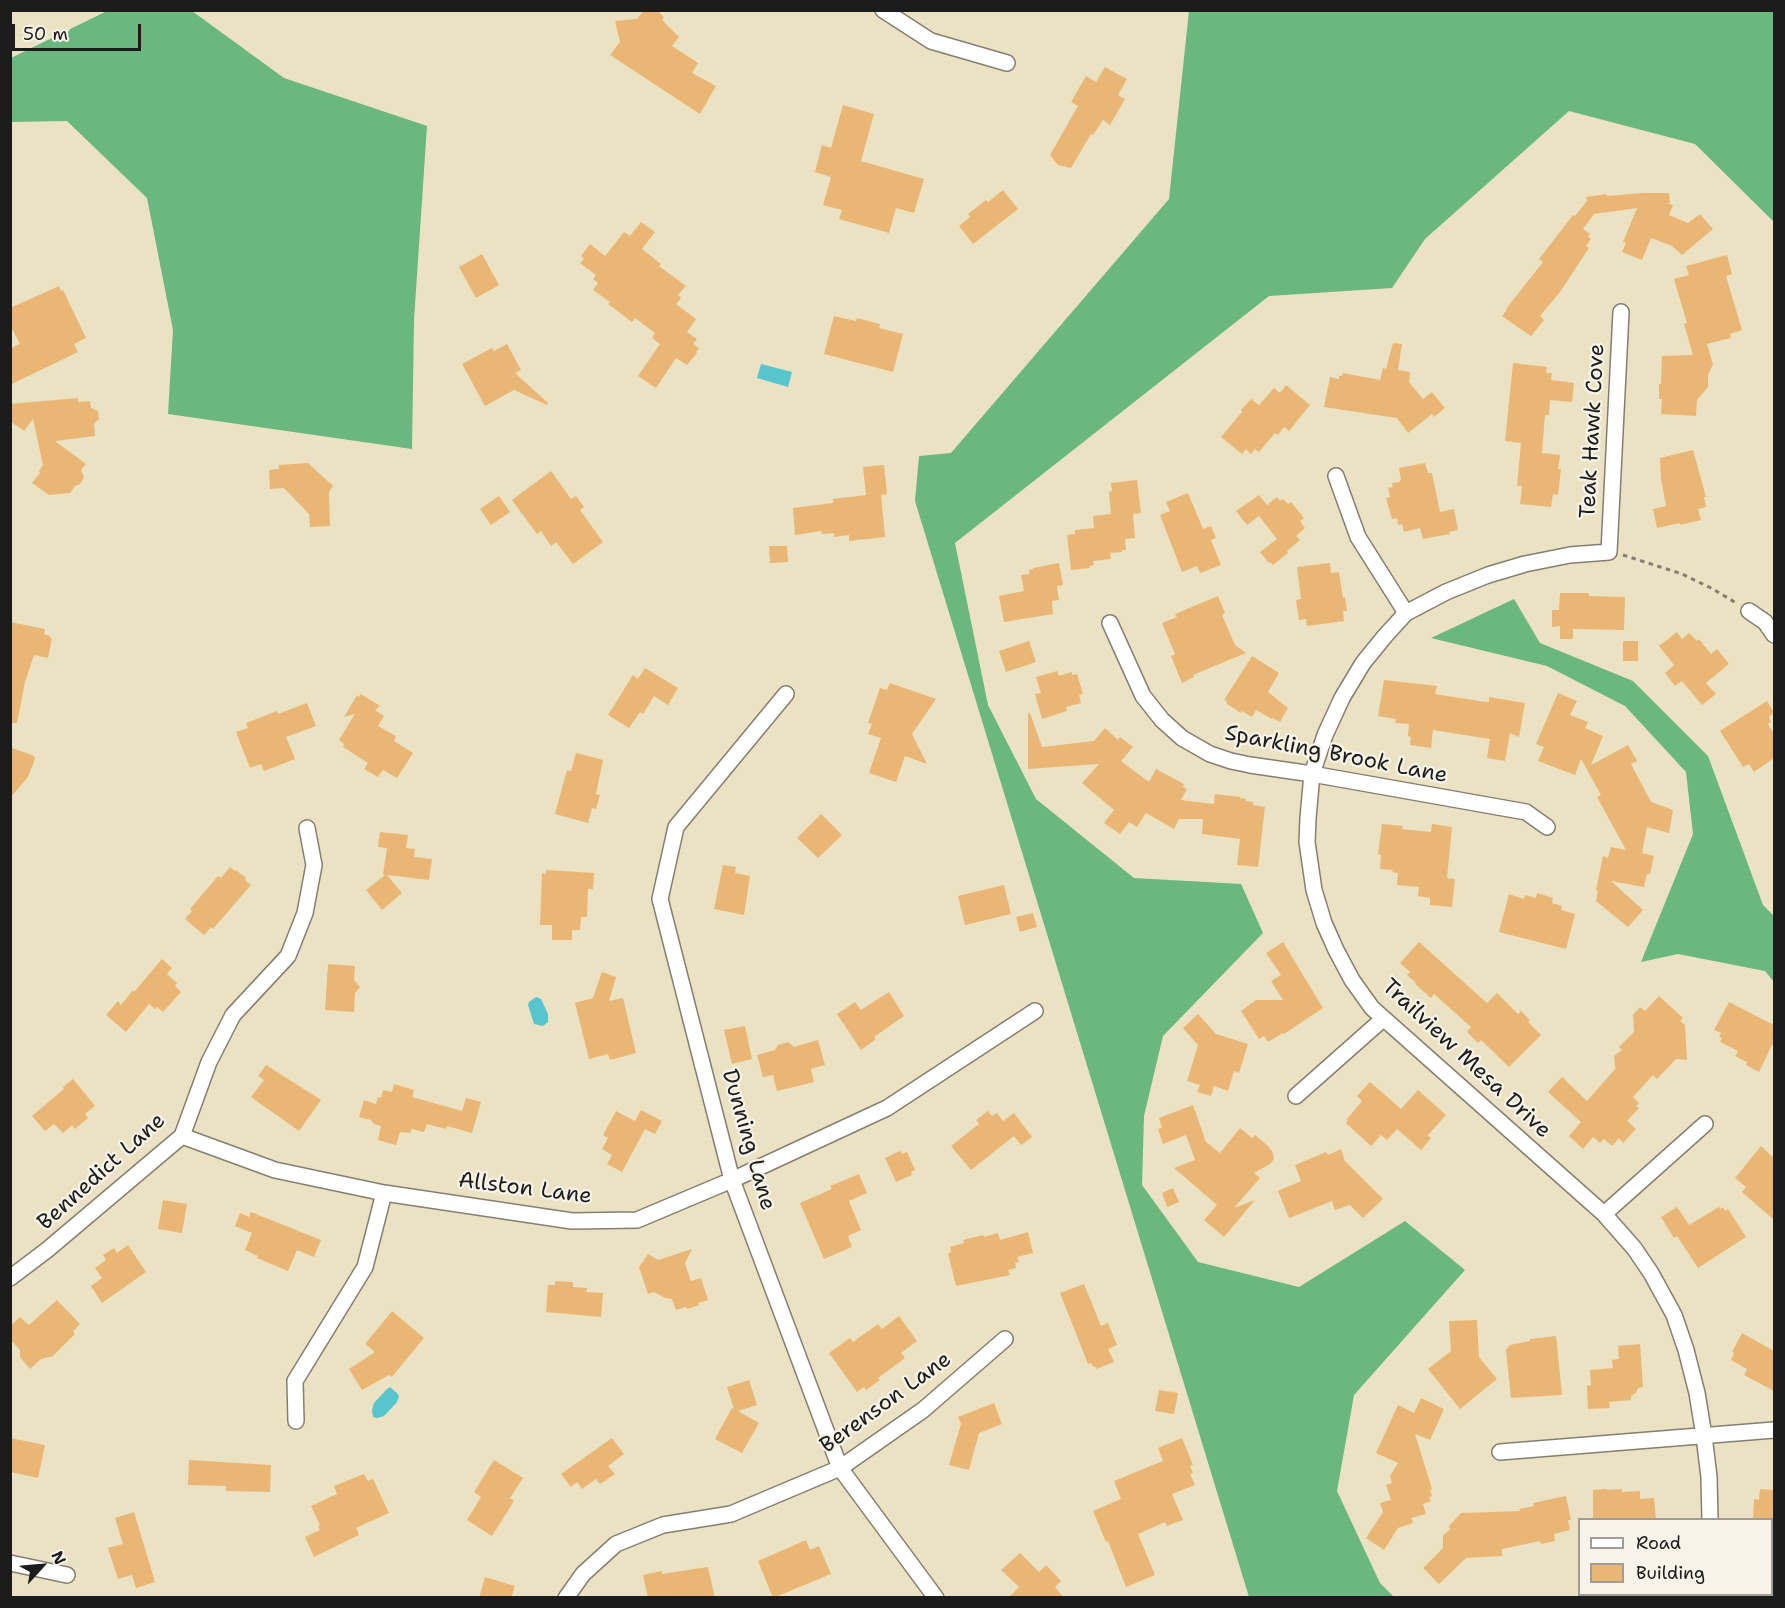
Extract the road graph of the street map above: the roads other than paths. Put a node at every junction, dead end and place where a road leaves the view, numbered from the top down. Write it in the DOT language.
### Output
graph roads {
  1 [pos="883,10"];
  2 [pos="1007,63"];
  3 [pos="1621,312"];
  4 [pos="1336,476"];
  5 [pos="1609,552"];
  6 [pos="1749,611"];
  7 [pos="1406,614"];
  8 [pos="1110,623"];
  9 [pos="1774,635"];
  10 [pos="786,694"];
  11 [pos="1312,774"];
  12 [pos="1547,827"];
  13 [pos="307,828"];
  14 [pos="1035,1011"];
  15 [pos="1383,1019"];
  16 [pos="1296,1096"];
  17 [pos="1706,1124"];
  18 [pos="182,1136"];
  19 [pos="732,1180"];
  20 [pos="384,1193"];
  21 [pos="1604,1214"];
  22 [pos="10,1278"];
  23 [pos="1005,1339"];
  24 [pos="296,1421"];
  25 [pos="1774,1430"];
  26 [pos="1704,1436"];
  27 [pos="1500,1452"];
  28 [pos="840,1468"];
  29 [pos="1710,1518"];
  30 [pos="10,1563"];
  31 [pos="67,1575"];
  32 [pos="566,1598"];
  33 [pos="936,1598"];
  1 -- 2 [label="street"];
  3 -- 5 [label="street, Teak Hawk Cove"];
  4 -- 7 [label="street"];
  5 -- 7 [label="street, Trailview Mesa Drive"];
  6 -- 9 [label="street"];
  7 -- 11 [label="street, Trailview Mesa Drive"];
  8 -- 11 [label="street, Sparkling Brook Lane"];
  10 -- 19 [label="street, Dunning Lane"];
  11 -- 12 [label="street, Sparkling Brook Lane"];
  11 -- 15 [label="street, Trailview Mesa Drive"];
  13 -- 18 [label="street, Bennedict Lane"];
  14 -- 19 [label="street, Allston Lane"];
  15 -- 16 [label="street"];
  15 -- 21 [label="street, Trailview Mesa Drive"];
  17 -- 21 [label="street"];
  18 -- 20 [label="street, Allston Lane"];
  18 -- 22 [label="street, Bennedict Lane"];
  19 -- 20 [label="street, Allston Lane"];
  19 -- 28 [label="street, Dunning Lane"];
  20 -- 24 [label="street"];
  21 -- 26 [label="street, Trailview Mesa Drive"];
  23 -- 28 [label="street, Berenson Lane"];
  25 -- 26 [label="street"];
  26 -- 27 [label="street"];
  26 -- 29 [label="street, Trailview Mesa Drive"];
  28 -- 32 [label="street, Berenson Lane"];
  28 -- 33 [label="street, Dunning Lane"];
  30 -- 31 [label="street"];
}
